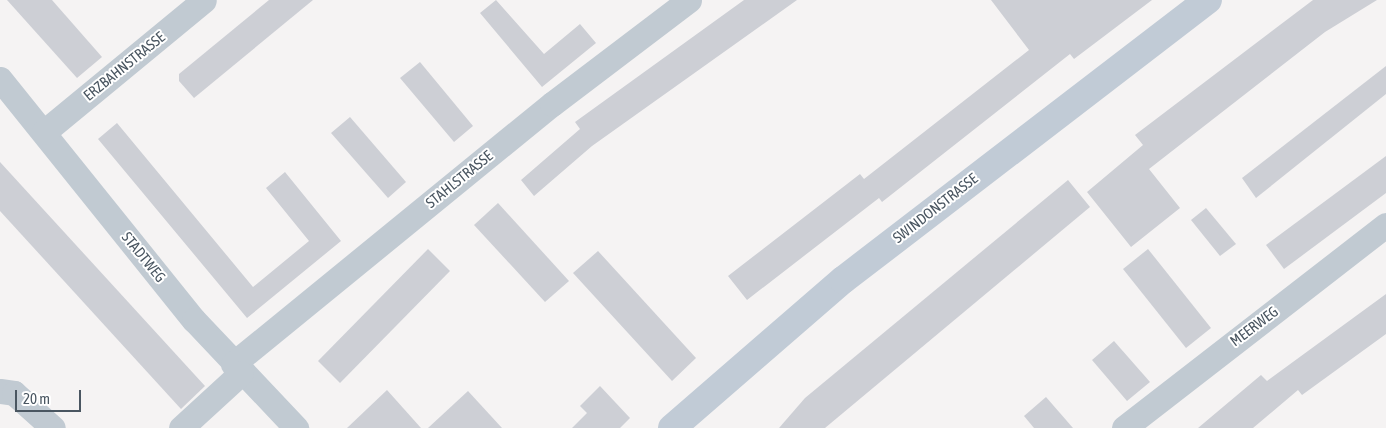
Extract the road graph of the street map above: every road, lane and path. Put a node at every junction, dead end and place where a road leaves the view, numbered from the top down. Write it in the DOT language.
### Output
graph roads {
  1 [pos="204,0"];
  2 [pos="689,0"];
  3 [pos="1208,0"];
  4 [pos="0,79"];
  5 [pos="44,132"];
  6 [pos="1386,225"];
  7 [pos="237,368"];
  8 [pos="0,391"];
  9 [pos="53,428"];
  10 [pos="180,428"];
  11 [pos="296,428"];
  12 [pos="672,428"];
  13 [pos="1124,428"];
  1 -- 5 [label="street, ERZBAHNSTRASSE"];
  2 -- 7 [label="street, STAHLSTRASSE"];
  3 -- 12 [label="street, SWINDONSTRASSE"];
  4 -- 5 [label="street, STADTWEG"];
  5 -- 7 [label="street, STADTWEG"];
  6 -- 13 [label="street, MEERWEG"];
  7 -- 10 [label="street, STAHLSTRASSE"];
  7 -- 11 [label="street, STADTWEG"];
  8 -- 9 [label="street"];
}
